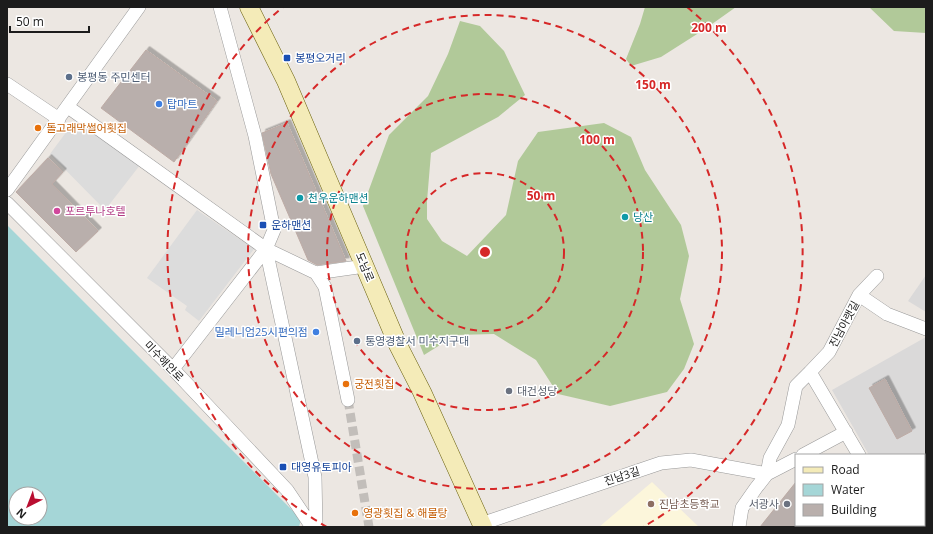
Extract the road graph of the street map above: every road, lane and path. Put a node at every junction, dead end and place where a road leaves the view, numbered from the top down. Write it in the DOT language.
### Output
graph roads {
  1 [pos="139,7"];
  2 [pos="220,7"];
  3 [pos="249,7"];
  4 [pos="7,84"];
  5 [pos="68,107"];
  6 [pos="59,119"];
  7 [pos="7,190"];
  8 [pos="7,203"];
  9 [pos="266,249"];
  10 [pos="365,266"];
  11 [pos="316,273"];
  12 [pos="877,276"];
  13 [pos="860,295"];
  14 [pos="926,329"];
  15 [pos="173,369"];
  16 [pos="810,372"];
  17 [pos="348,400"];
  18 [pos="846,432"];
  19 [pos="805,454"];
  20 [pos="858,454"];
  21 [pos="795,460"];
  22 [pos="768,474"];
  23 [pos="482,526"];
  24 [pos="312,527"];
  25 [pos="316,527"];
  26 [pos="739,527"];
  1 -- 5 [label="street"];
  2 -- 9 [label="street"];
  3 -- 10 [label="main road, 도남로"];
  4 -- 6 [label="street"];
  5 -- 6 [label="street"];
  5 -- 9 [label="street"];
  6 -- 7 [label="street"];
  8 -- 15 [label="street, 미수해안로"];
  9 -- 11 [label="street"];
  9 -- 15 [label="street"];
  9 -- 25 [label="street"];
  10 -- 11 [label="street"];
  10 -- 23 [label="main road, 도남로"];
  11 -- 17 [label="street"];
  12 -- 13 [label="street, 진남아랫길"];
  13 -- 14 [label="street"];
  13 -- 16 [label="street, 진남아랫길"];
  15 -- 24 [label="street, 미수해안로"];
  16 -- 18 [label="street"];
  16 -- 22 [label="street, 진남아랫길"];
  18 -- 19 [label="street"];
  18 -- 20 [label="street"];
  21 -- 22 [label="street"];
  22 -- 23 [label="street, 진남3길"];
  22 -- 26 [label="street"];
}
